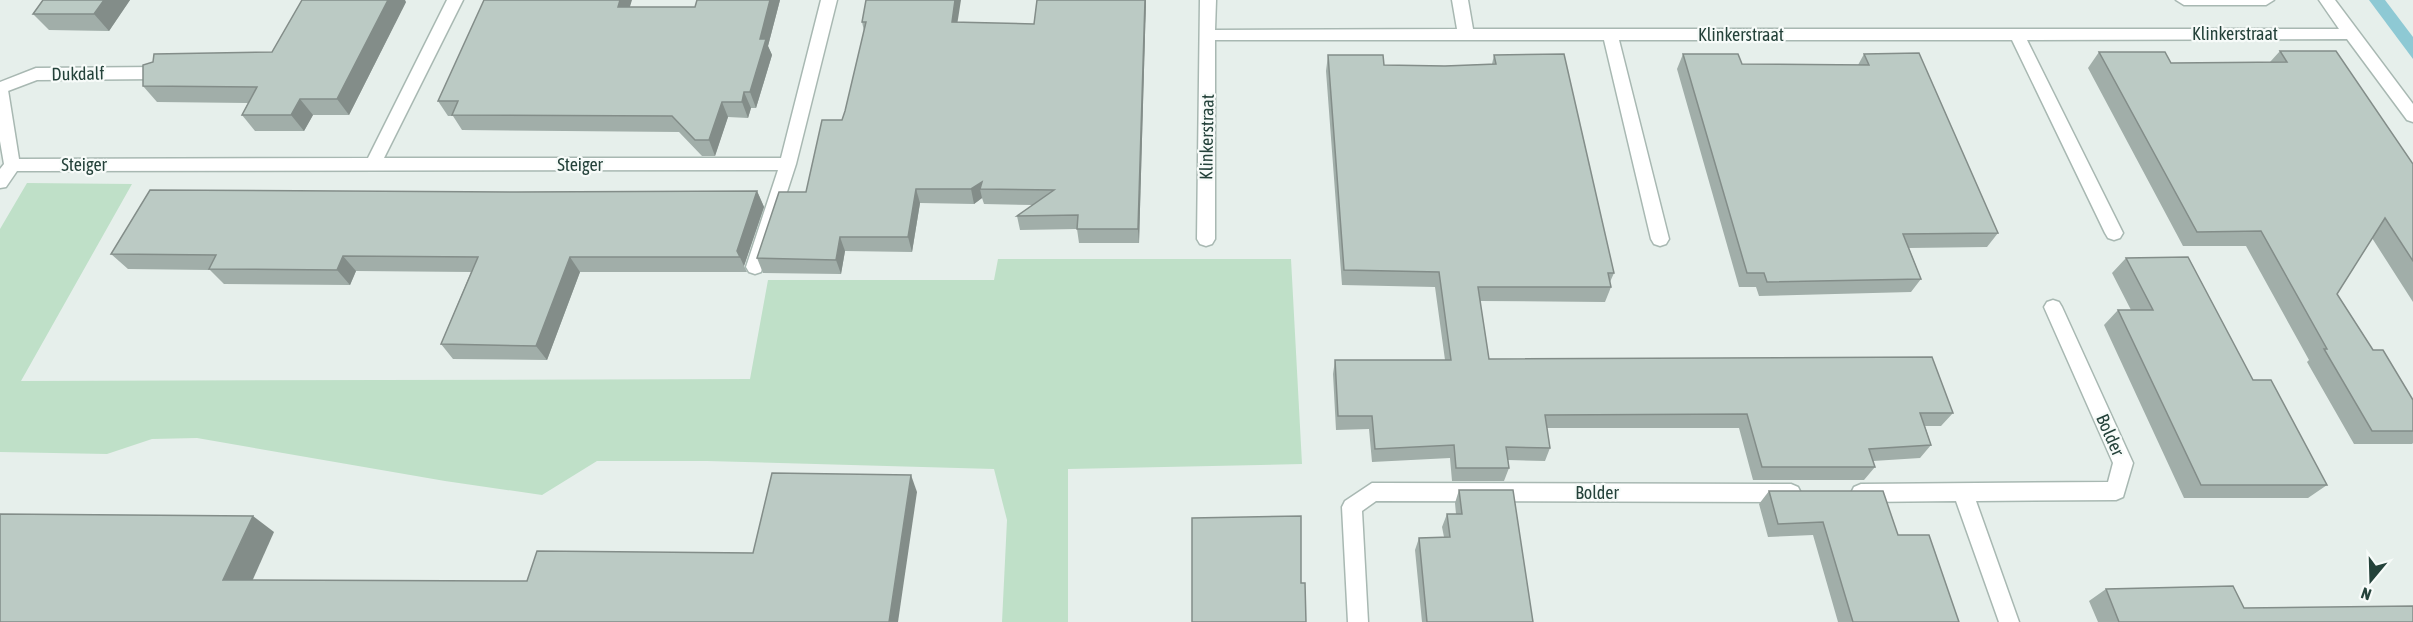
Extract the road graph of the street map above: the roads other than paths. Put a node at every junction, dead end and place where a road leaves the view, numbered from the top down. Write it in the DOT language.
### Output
graph roads {
  1 [pos="455,0"];
  2 [pos="829,0"];
  3 [pos="1208,0"];
  4 [pos="1460,0"];
  5 [pos="2184,0"];
  6 [pos="2266,0"];
  7 [pos="2327,0"];
  8 [pos="2017,34"];
  9 [pos="2351,34"];
  10 [pos="1208,35"];
  11 [pos="1466,35"];
  12 [pos="1610,35"];
  13 [pos="159,73"];
  14 [pos="0,89"];
  15 [pos="2413,116"];
  16 [pos="788,164"];
  17 [pos="12,165"];
  18 [pos="372,166"];
  19 [pos="0,182"];
  20 [pos="2114,233"];
  21 [pos="1206,239"];
  22 [pos="1660,239"];
  23 [pos="755,267"];
  24 [pos="2053,307"];
  25 [pos="1809,493"];
  26 [pos="1845,493"];
  27 [pos="1963,493"];
  28 [pos="1358,622"];
  29 [pos="2009,622"];
  1 -- 18 [label="street"];
  2 -- 16 [label="street"];
  3 -- 10 [label="street, Klinkerstraat"];
  4 -- 11 [label="street"];
  5 -- 6 [label="street"];
  7 -- 9 [label="street"];
  8 -- 9 [label="street, Klinkerstraat"];
  8 -- 12 [label="street, Klinkerstraat"];
  8 -- 20 [label="street"];
  9 -- 15 [label="street"];
  10 -- 11 [label="street, Klinkerstraat"];
  10 -- 21 [label="street, Klinkerstraat"];
  11 -- 12 [label="street, Klinkerstraat"];
  12 -- 22 [label="street"];
  13 -- 14 [label="street, Dukdalf"];
  14 -- 17 [label="street, Dukdalf"];
  16 -- 18 [label="street, Steiger"];
  16 -- 23 [label="street"];
  17 -- 18 [label="street, Steiger"];
  17 -- 19 [label="street"];
  24 -- 27 [label="street, Bolder"];
  25 -- 28 [label="street, Bolder"];
  26 -- 27 [label="street, Bolder"];
  27 -- 29 [label="street"];
}
